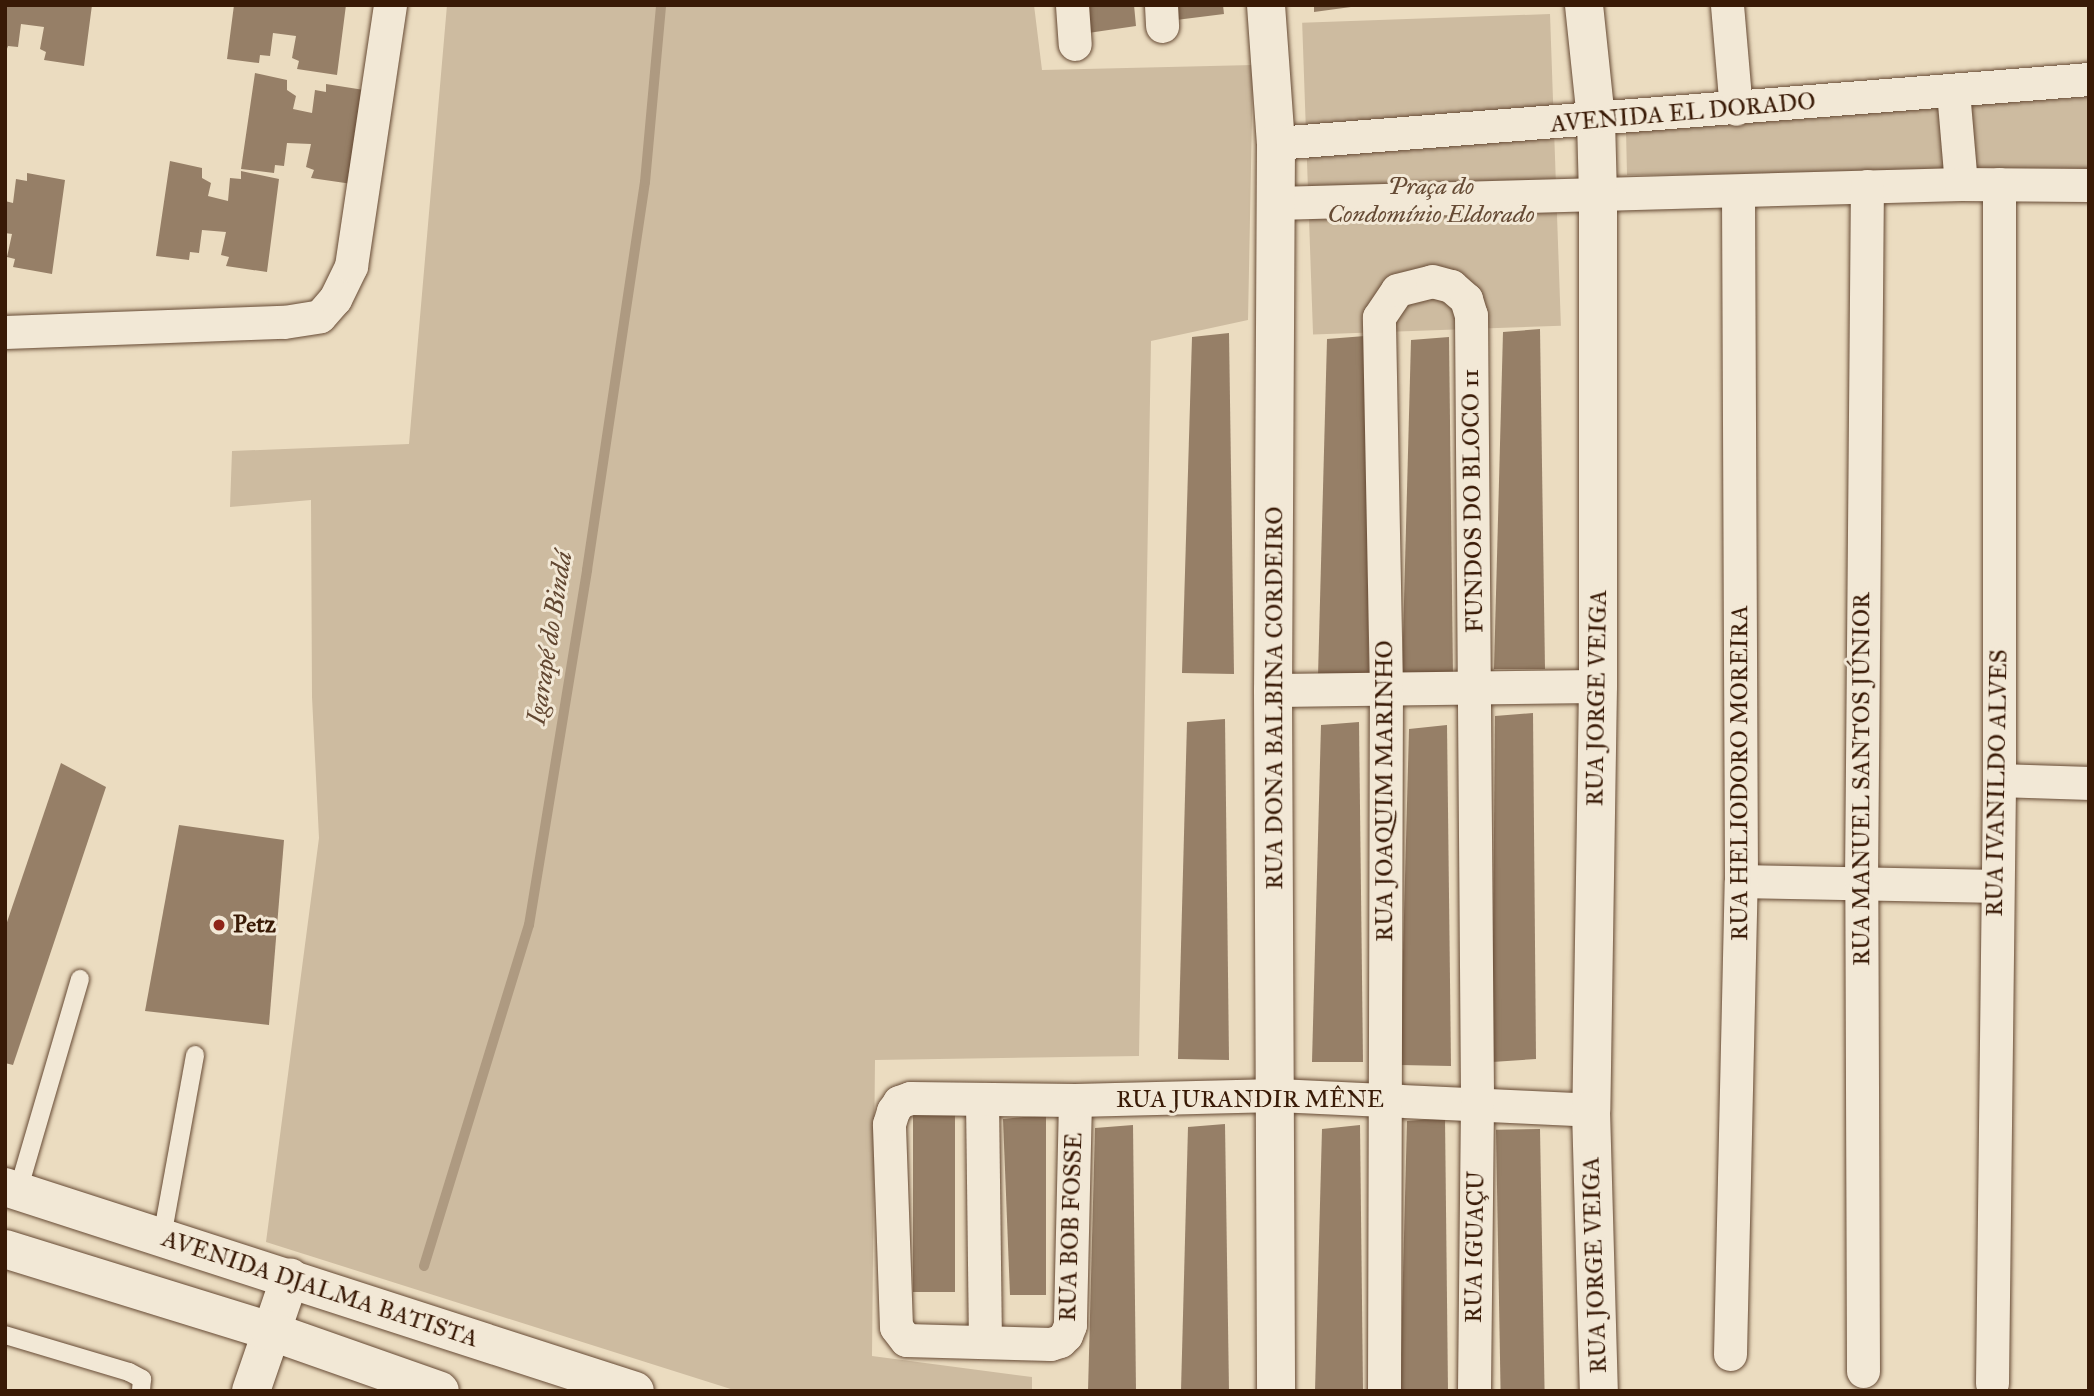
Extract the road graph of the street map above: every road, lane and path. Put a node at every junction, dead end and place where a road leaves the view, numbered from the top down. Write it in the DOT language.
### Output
graph roads {
  1 [pos="390,5"];
  2 [pos="1072,5"];
  3 [pos="1266,5"];
  4 [pos="1584,5"];
  5 [pos="1727,5"];
  6 [pos="1075,44"];
  7 [pos="2089,79"];
  8 [pos="1953,91"];
  9 [pos="1736,109"];
  10 [pos="1596,120"];
  11 [pos="1276,143"];
  12 [pos="1961,184"];
  13 [pos="1999,184"];
  14 [pos="2089,185"];
  15 [pos="1867,187"];
  16 [pos="1738,192"];
  17 [pos="1598,194"];
  18 [pos="1276,203"];
  19 [pos="1471,315"];
  20 [pos="5,332"];
  21 [pos="1598,686"];
  22 [pos="1475,687"];
  23 [pos="1386,689"];
  24 [pos="1273,690"];
  25 [pos="1999,780"];
  26 [pos="2089,783"];
  27 [pos="1741,881"];
  28 [pos="1861,882"];
  29 [pos="1996,886"];
  30 [pos="80,979"];
  31 [pos="195,1055"];
  32 [pos="1277,1095"];
  33 [pos="982,1099"];
  34 [pos="1075,1100"];
  35 [pos="1385,1100"];
  36 [pos="1477,1103"];
  37 [pos="1591,1110"];
  38 [pos="12,1189"];
  39 [pos="162,1237"];
  40 [pos="5,1249"];
  41 [pos="290,1278"];
  42 [pos="270,1331"];
  43 [pos="5,1335"];
  44 [pos="985,1340"];
  45 [pos="1730,1354"];
  46 [pos="1863,1371"];
  47 [pos="1992,1383"];
  48 [pos="141,1391"];
  49 [pos="251,1391"];
  50 [pos="440,1391"];
  51 [pos="635,1391"];
  52 [pos="1276,1391"];
  53 [pos="1384,1391"];
  54 [pos="1474,1391"];
  55 [pos="1599,1391"];
  1 -- 20 [label="street"];
  2 -- 6 [label="street"];
  3 -- 11 [label="street, RUA DONA BALBINA CORDEIRO"];
  4 -- 10 [label="street, RUA JORGE VEIGA"];
  5 -- 9 [label="street"];
  7 -- 8 [label="street, AVENIDA EL DORADO"];
  8 -- 9 [label="street, AVENIDA EL DORADO"];
  8 -- 12 [label="street"];
  9 -- 10 [label="street, AVENIDA EL DORADO"];
  10 -- 11 [label="street, AVENIDA EL DORADO"];
  10 -- 17 [label="street, RUA JORGE VEIGA"];
  11 -- 18 [label="street, RUA DONA BALBINA CORDEIRO"];
  12 -- 13 [label="street"];
  12 -- 15 [label="street"];
  13 -- 14 [label="street"];
  13 -- 25 [label="street, RUA IVANILDO ALVES"];
  15 -- 16 [label="street"];
  15 -- 28 [label="street, RUA MANUEL SANTOS JÚNIOR"];
  16 -- 17 [label="street"];
  16 -- 27 [label="street, RUA HELIODORO MOREIRA"];
  17 -- 18 [label="street"];
  17 -- 21 [label="street, RUA JORGE VEIGA"];
  18 -- 24 [label="street, RUA DONA BALBINA CORDEIRO"];
  19 -- 22 [label="street, FUNDOS DO BLOCO 11"];
  19 -- 23 [label="street, RUA JOAQUIM MARINHO"];
  21 -- 22 [label="street"];
  21 -- 37 [label="street, RUA JORGE VEIGA"];
  22 -- 23 [label="street"];
  22 -- 36 [label="street, FUNDOS DO BLOCO 11"];
  23 -- 24 [label="street"];
  23 -- 35 [label="street, RUA JOAQUIM MARINHO"];
  24 -- 32 [label="street, RUA DONA BALBINA CORDEIRO"];
  25 -- 26 [label="street"];
  25 -- 29 [label="street, RUA IVANILDO ALVES"];
  27 -- 28 [label="street"];
  27 -- 45 [label="street, RUA HELIODORO MOREIRA"];
  28 -- 29 [label="street"];
  28 -- 46 [label="street, RUA MANUEL SANTOS JÚNIOR"];
  29 -- 47 [label="street, RUA IVANILDO ALVES"];
  30 -- 38 [label="lane"];
  31 -- 39 [label="lane"];
  32 -- 34 [label="street, RUA JURANDIR MÊNE"];
  32 -- 35 [label="street, RUA JURANDIR MÊNE"];
  32 -- 52 [label="street, RUA DONA BALBINA CORDEIRO"];
  33 -- 34 [label="street, RUA JURANDIR MÊNE"];
  33 -- 44 [label="street"];
  33 -- 44 [label="street, RUA JURANDIR MÊNE"];
  34 -- 44 [label="street, RUA BOB FOSSE"];
  35 -- 36 [label="street, RUA JURANDIR MÊNE"];
  35 -- 53 [label="street, RUA JOAQUIM MARINHO"];
  36 -- 37 [label="street, RUA JURANDIR MÊNE"];
  36 -- 54 [label="street, RUA IGUAÇU"];
  37 -- 55 [label="street, RUA JORGE VEIGA"];
  38 -- 39 [label="street, AVENIDA DJALMA BATISTA"];
  39 -- 41 [label="street, AVENIDA DJALMA BATISTA"];
  40 -- 42 [label="street"];
  41 -- 42 [label="street"];
  41 -- 51 [label="street, AVENIDA DJALMA BATISTA"];
  42 -- 49 [label="street"];
  42 -- 50 [label="street"];
  43 -- 48 [label="lane"];
}
